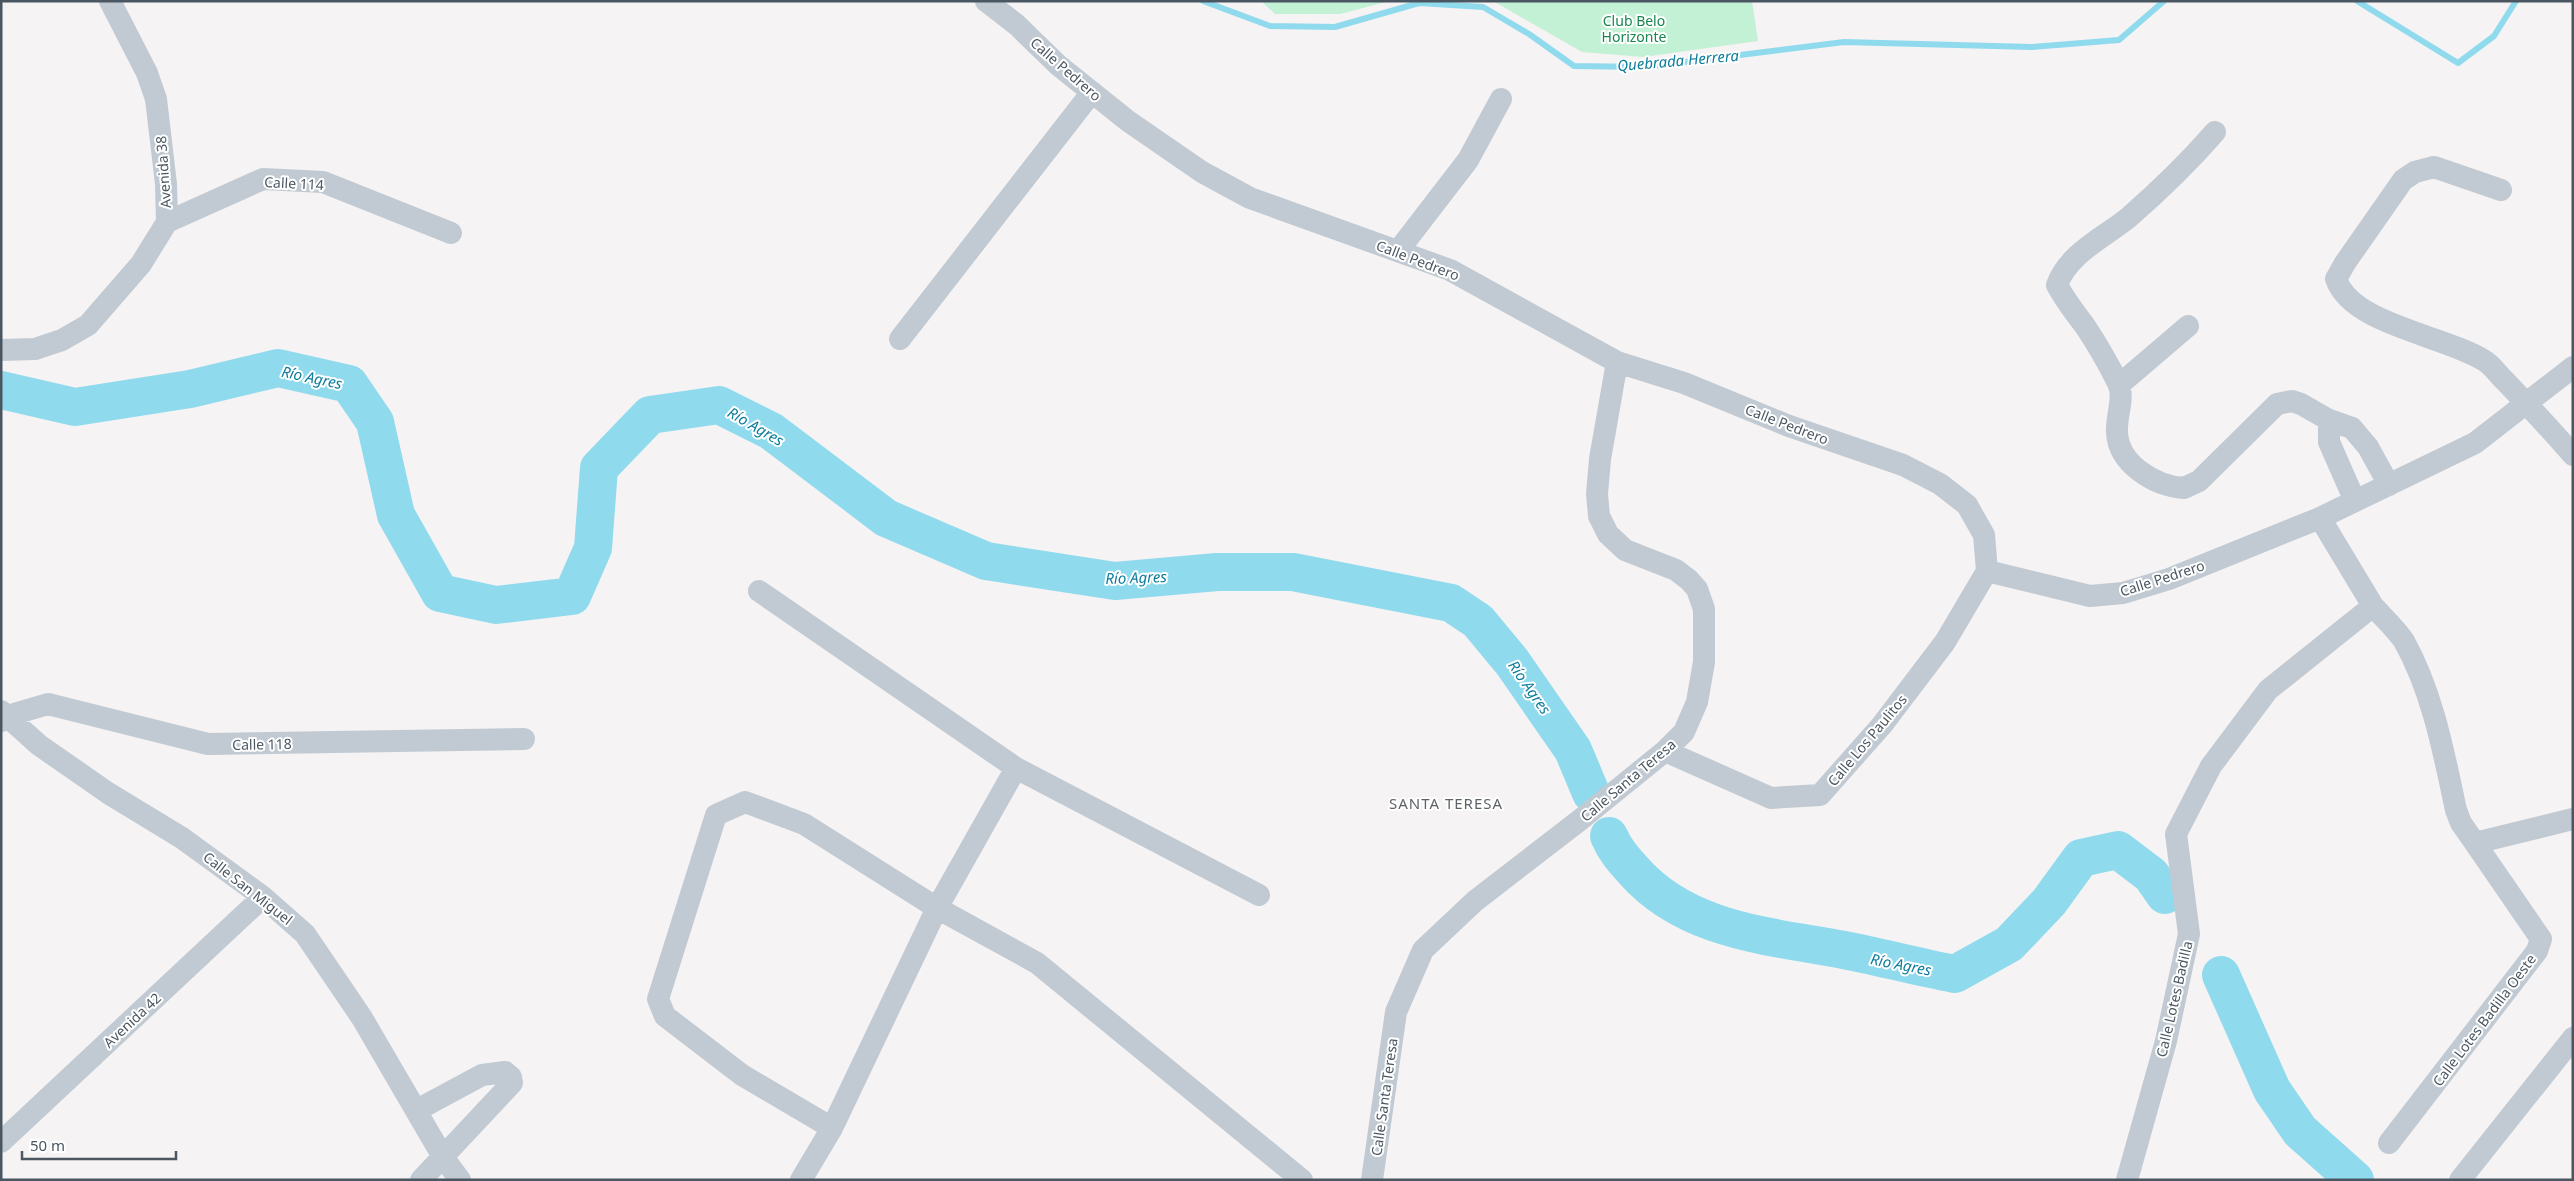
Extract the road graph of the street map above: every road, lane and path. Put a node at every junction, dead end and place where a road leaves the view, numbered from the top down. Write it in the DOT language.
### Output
graph roads {
  1 [pos="110,1"];
  2 [pos="986,1"];
  3 [pos="1092,92"];
  4 [pos="1501,99"];
  5 [pos="2215,132"];
  6 [pos="2501,190"];
  7 [pos="167,222"];
  8 [pos="451,233"];
  9 [pos="1398,251"];
  10 [pos="2188,326"];
  11 [pos="900,339"];
  12 [pos="1,350"];
  13 [pos="1617,362"];
  14 [pos="2573,367"];
  15 [pos="2119,385"];
  16 [pos="2527,403"];
  17 [pos="2329,420"];
  18 [pos="2573,455"];
  19 [pos="2389,486"];
  20 [pos="2355,501"];
  21 [pos="2320,518"];
  22 [pos="1987,571"];
  23 [pos="759,591"];
  24 [pos="2373,606"];
  25 [pos="3,716"];
  26 [pos="524,739"];
  27 [pos="1665,751"];
  28 [pos="1016,768"];
  29 [pos="2573,819"];
  30 [pos="2476,843"];
  31 [pos="1259,895"];
  32 [pos="263,897"];
  33 [pos="937,908"];
  34 [pos="2573,1038"];
  35 [pos="417,1110"];
  36 [pos="832,1128"];
  37 [pos="1,1142"];
  38 [pos="2389,1143"];
  39 [pos="443,1157"];
  40 [pos="421,1180"];
  41 [pos="460,1180"];
  42 [pos="801,1180"];
  43 [pos="1302,1180"];
  44 [pos="1372,1180"];
  45 [pos="2127,1180"];
  46 [pos="2460,1180"];
  1 -- 7 [label="street, Avenida 38"];
  2 -- 3 [label="street, Calle Pedrero"];
  3 -- 9 [label="street, Calle Pedrero"];
  3 -- 11 [label="street"];
  4 -- 9 [label="street"];
  5 -- 15 [label="street"];
  6 -- 16 [label="street"];
  7 -- 8 [label="street, Calle 114"];
  7 -- 12 [label="street, Avenida 38"];
  9 -- 13 [label="street, Calle Pedrero"];
  10 -- 15 [label="street"];
  13 -- 22 [label="street, Calle Pedrero"];
  13 -- 27 [label="street, Calle Santa Teresa"];
  14 -- 16 [label="street, Calle Pedrero"];
  15 -- 17 [label="street"];
  16 -- 18 [label="street"];
  16 -- 19 [label="street, Calle Pedrero"];
  17 -- 19 [label="street"];
  17 -- 20 [label="street"];
  19 -- 20 [label="street, Calle Pedrero"];
  20 -- 21 [label="street, Calle Pedrero"];
  21 -- 22 [label="street, Calle Pedrero"];
  21 -- 24 [label="street"];
  22 -- 27 [label="street, Calle Los Paulitos"];
  23 -- 28 [label="street"];
  24 -- 30 [label="street"];
  24 -- 45 [label="street, Calle Lotes Badilla"];
  25 -- 26 [label="street, Calle 118"];
  25 -- 32 [label="street, Calle San Miguel"];
  27 -- 44 [label="street, Calle Santa Teresa"];
  28 -- 31 [label="street"];
  28 -- 33 [label="street"];
  29 -- 30 [label="street"];
  30 -- 38 [label="street, Calle Lotes Badilla Oeste"];
  32 -- 35 [label="street, Calle San Miguel"];
  32 -- 37 [label="street, Avenida 42"];
  33 -- 36 [label="street"];
  33 -- 36 [label="street"];
  33 -- 43 [label="street"];
  34 -- 46 [label="street"];
  35 -- 39 [label="street, Calle San Miguel"];
  35 -- 39 [label="street"];
  36 -- 42 [label="street"];
  39 -- 40 [label="street"];
  39 -- 41 [label="street, Calle San Miguel"];
}
